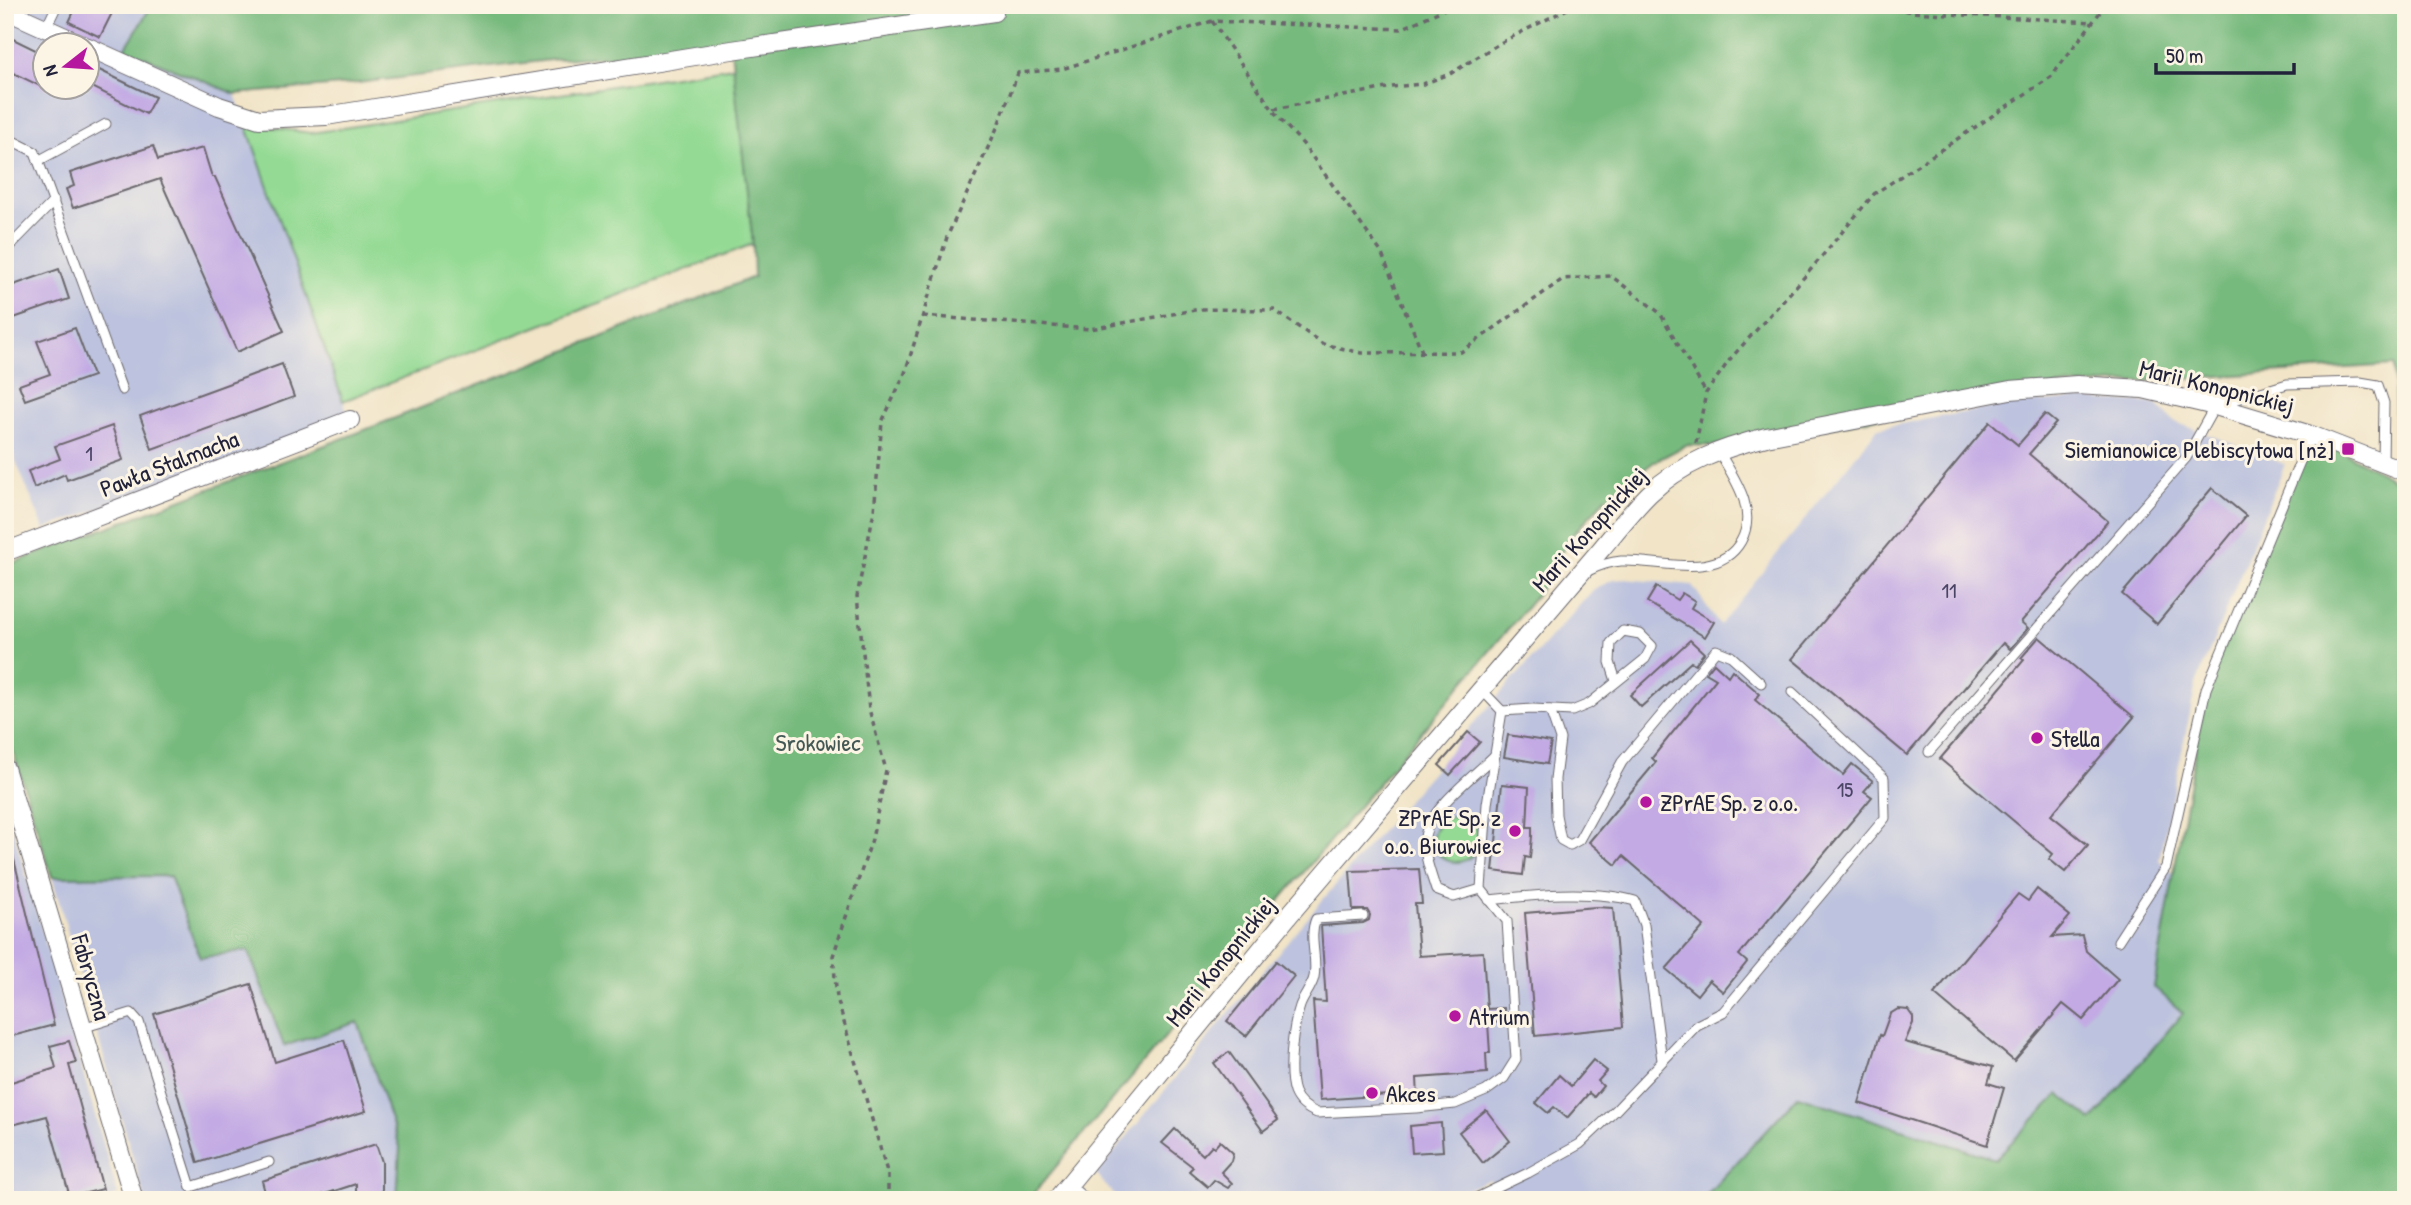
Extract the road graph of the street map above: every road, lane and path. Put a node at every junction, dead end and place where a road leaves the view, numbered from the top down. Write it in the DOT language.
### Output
graph roads {
  1 [pos="57,5"];
  2 [pos="994,5"];
  3 [pos="1453,5"];
  4 [pos="1575,5"];
  5 [pos="1885,5"];
  6 [pos="2110,5"];
  7 [pos="5,15"];
  8 [pos="1212,21"];
  9 [pos="2092,22"];
  10 [pos="46,28"];
  11 [pos="55,32"];
  12 [pos="102,53"];
  13 [pos="1273,109"];
  14 [pos="106,124"];
  15 [pos="5,137"];
  16 [pos="38,161"];
  17 [pos="54,201"];
  18 [pos="5,251"];
  19 [pos="923,316"];
  20 [pos="1423,354"];
  21 [pos="122,390"];
  22 [pos="1706,393"];
  23 [pos="2215,406"];
  24 [pos="349,420"];
  25 [pos="2311,435"];
  26 [pos="1719,451"];
  27 [pos="2382,462"];
  28 [pos="1692,463"];
  29 [pos="2406,472"];
  30 [pos="5,552"];
  31 [pos="1579,575"];
  32 [pos="1616,681"];
  33 [pos="1761,682"];
  34 [pos="1481,689"];
  35 [pos="1792,692"];
  36 [pos="1550,709"];
  37 [pos="1502,711"];
  38 [pos="1928,752"];
  39 [pos="1495,755"];
  40 [pos="5,768"];
  41 [pos="1481,889"];
  42 [pos="1489,900"];
  43 [pos="1363,916"];
  44 [pos="2118,941"];
  45 [pos="82,1028"];
  46 [pos="1662,1060"];
  47 [pos="269,1163"];
  48 [pos="1069,1185"];
  49 [pos="134,1200"];
  50 [pos="888,1200"];
  51 [pos="1056,1200"];
  52 [pos="1087,1200"];
  53 [pos="1472,1200"];
  1 -- 10 [label="lane"];
  2 -- 12 [label="street"];
  3 -- 8 [label="path"];
  4 -- 13 [label="path"];
  5 -- 9 [label="path"];
  6 -- 9 [label="path"];
  7 -- 10 [label="street"];
  8 -- 13 [label="path"];
  8 -- 19 [label="path"];
  9 -- 22 [label="path"];
  10 -- 11 [label="street"];
  13 -- 20 [label="path"];
  14 -- 16 [label="lane"];
  15 -- 16 [label="lane"];
  16 -- 17 [label="lane"];
  17 -- 18 [label="lane"];
  17 -- 21 [label="lane"];
  19 -- 20 [label="path"];
  19 -- 50 [label="path"];
  20 -- 22 [label="path"];
  22 -- 28 [label="path"];
  23 -- 25 [label="street, Marii Konopnickiej"];
  23 -- 26 [label="street, Marii Konopnickiej"];
  23 -- 27 [label="lane"];
  23 -- 38 [label="lane"];
  24 -- 30 [label="street, Pawła Stalmacha"];
  25 -- 27 [label="street, Marii Konopnickiej"];
  25 -- 44 [label="lane"];
  26 -- 28 [label="street, Marii Konopnickiej"];
  26 -- 31 [label="lane"];
  27 -- 29 [label="street, Marii Konopnickiej"];
  28 -- 31 [label="street, Marii Konopnickiej"];
  31 -- 34 [label="street, Marii Konopnickiej"];
  32 -- 32 [label="lane"];
  32 -- 36 [label="lane"];
  33 -- 36 [label="lane"];
  34 -- 37 [label="lane"];
  34 -- 48 [label="street, Marii Konopnickiej"];
  35 -- 46 [label="lane"];
  36 -- 37 [label="lane"];
  37 -- 39 [label="lane"];
  39 -- 41 [label="lane"];
  39 -- 41 [label="lane"];
  40 -- 45 [label="street, Fabryczna"];
  41 -- 42 [label="lane"];
  42 -- 43 [label="lane"];
  42 -- 46 [label="lane"];
  45 -- 47 [label="lane"];
  45 -- 49 [label="street, Fabryczna"];
  46 -- 53 [label="lane"];
  48 -- 51 [label="street, Marii Konopnickiej"];
  48 -- 52 [label="lane"];
}
